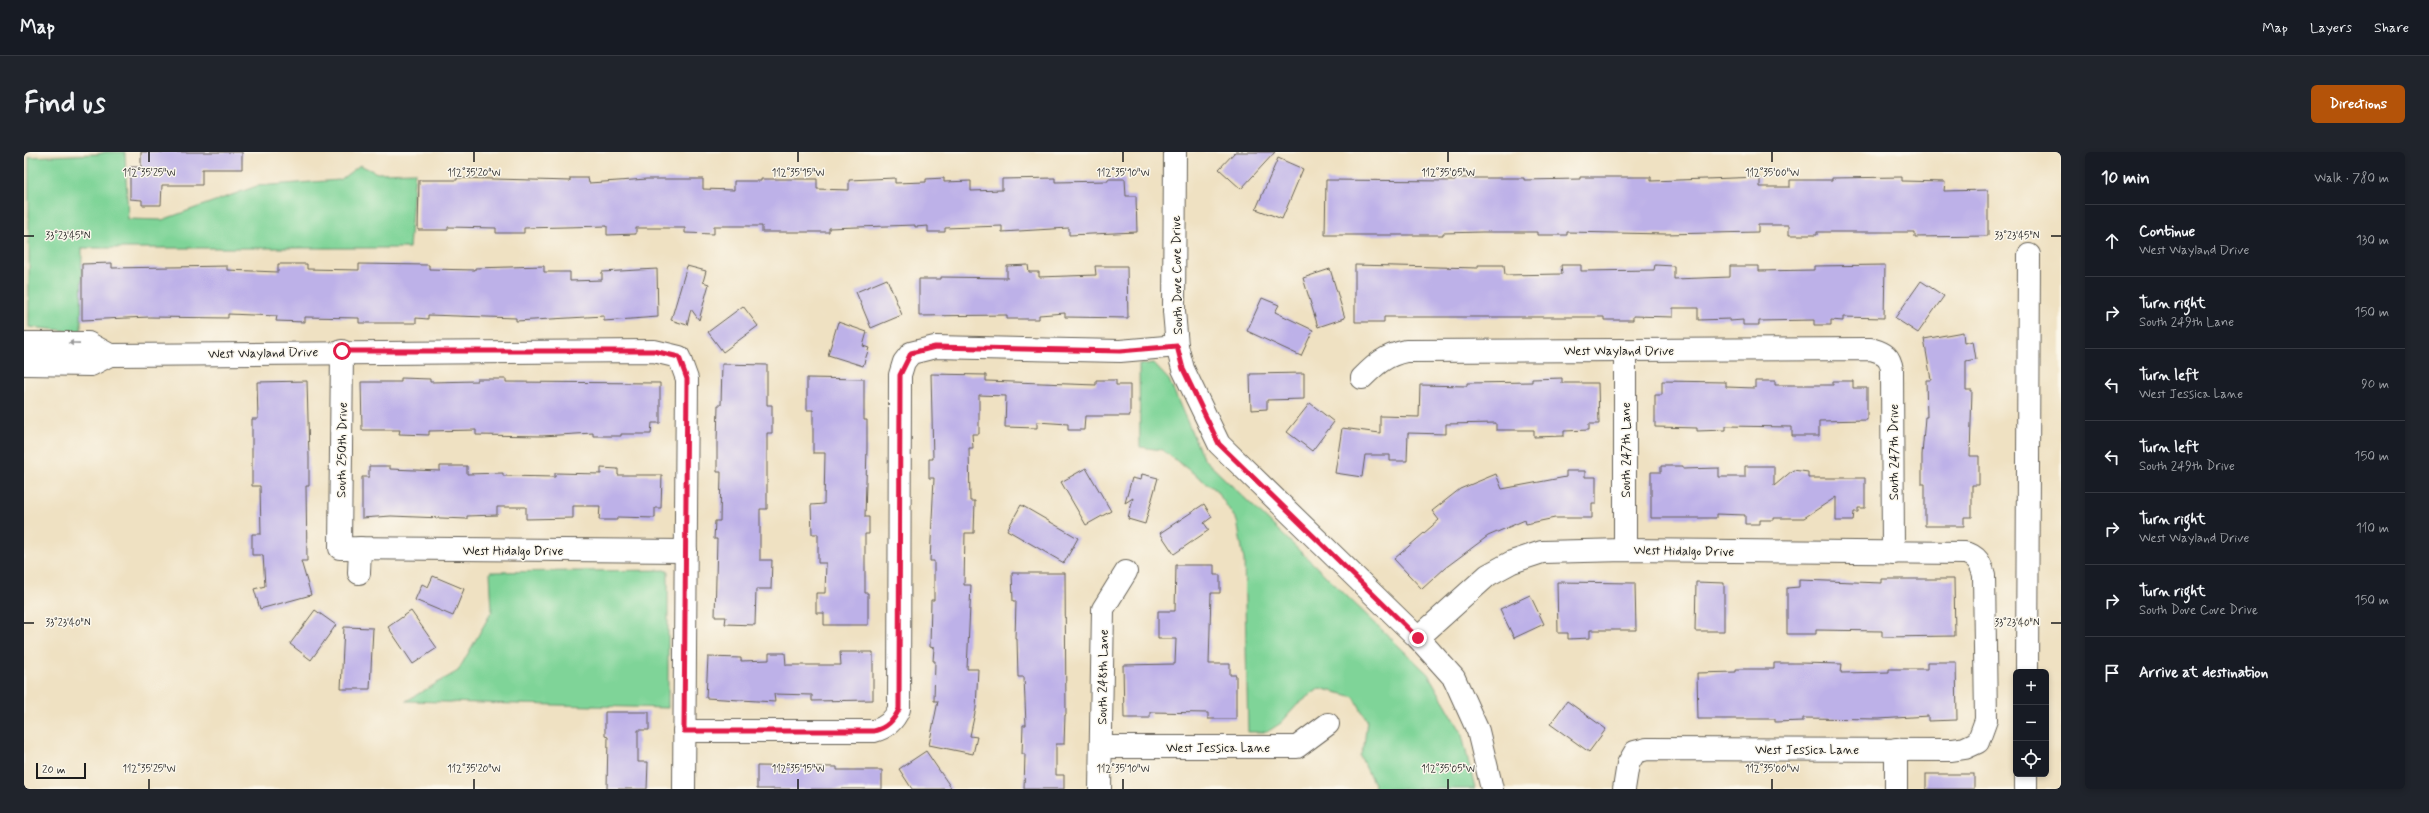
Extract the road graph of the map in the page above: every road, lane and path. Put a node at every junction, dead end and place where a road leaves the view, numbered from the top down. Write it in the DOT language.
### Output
graph roads {
  1 [pos="1175,152"];
  2 [pos="2029,256"];
  3 [pos="24,343"];
  4 [pos="1177,346"];
  5 [pos="1625,350"];
  6 [pos="342,351"];
  7 [pos="1885,353"];
  8 [pos="110,355"];
  9 [pos="24,364"];
  10 [pos="1362,378"];
  11 [pos="350,548"];
  12 [pos="1625,550"];
  13 [pos="686,551"];
  14 [pos="1893,553"];
  15 [pos="1126,572"];
  16 [pos="358,573"];
  17 [pos="1418,638"];
  18 [pos="2027,669"];
  19 [pos="1328,724"];
  20 [pos="684,731"];
  21 [pos="1978,742"];
  22 [pos="1101,747"];
  23 [pos="1896,749"];
  24 [pos="2026,777"];
  25 [pos="684,789"];
  26 [pos="1100,789"];
  27 [pos="1492,789"];
  28 [pos="1624,789"];
  29 [pos="1896,789"];
  30 [pos="2026,789"];
  1 -- 4 [label="street, South Dove Cove Drive"];
  2 -- 18 [label="street"];
  8 -- 3 [label="street, West Wayland Drive, one-way"];
  4 -- 17 [label="street, South Dove Cove Drive"];
  4 -- 20 [label="street"];
  5 -- 7 [label="street, West Wayland Drive"];
  5 -- 10 [label="street, West Wayland Drive"];
  5 -- 12 [label="street, South 247th Lane"];
  6 -- 8 [label="street, West Wayland Drive"];
  6 -- 11 [label="street, South 250th Drive"];
  6 -- 13 [label="street, West Wayland Drive"];
  7 -- 14 [label="street, South 247th Drive"];
  8 -- 9 [label="street, West Wayland Drive"];
  11 -- 13 [label="street, West Hidalgo Drive"];
  11 -- 16 [label="street, South 250th Drive"];
  12 -- 14 [label="street, West Hidalgo Drive"];
  12 -- 17 [label="street, West Hidalgo Drive"];
  13 -- 20 [label="street"];
  14 -- 21 [label="street, West Hidalgo Drive"];
  15 -- 22 [label="street, South 248th Lane"];
  17 -- 27 [label="street, South Dove Cove Drive"];
  19 -- 22 [label="street, West Jessica Lane"];
  20 -- 25 [label="street"];
  21 -- 23 [label="street, West Jessica Lane"];
  22 -- 26 [label="street, South 248th Lane"];
  23 -- 28 [label="street, West Jessica Lane"];
  23 -- 29 [label="street"];
  24 -- 30 [label="street"];
}
